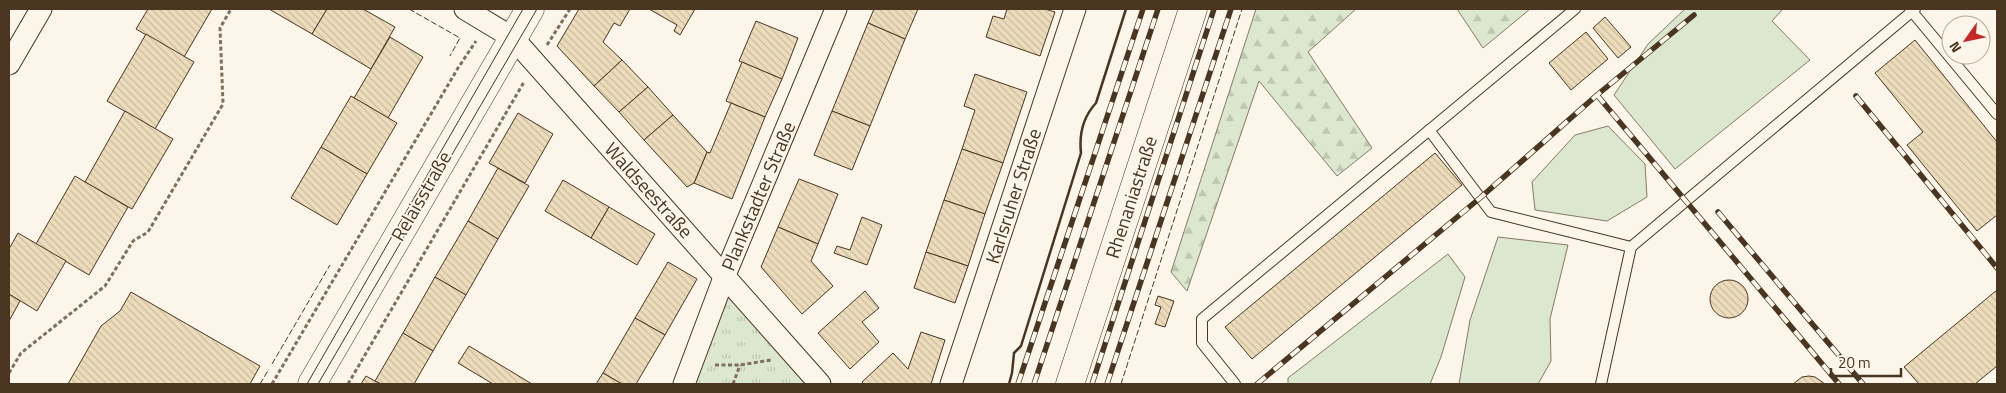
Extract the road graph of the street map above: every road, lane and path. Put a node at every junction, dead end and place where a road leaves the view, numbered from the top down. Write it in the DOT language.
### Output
graph roads {
  1 [pos="41,9"];
  2 [pos="231,9"];
  3 [pos="465,9"];
  4 [pos="530,9"];
  5 [pos="570,9"];
  6 [pos="836,9"];
  7 [pos="1075,9"];
  8 [pos="1193,9"];
  9 [pos="1576,9"];
  10 [pos="1912,10"];
  11 [pos="488,22"];
  12 [pos="513,38"];
  13 [pos="536,62"];
  14 [pos="9,64"];
  15 [pos="1997,114"];
  16 [pos="1429,130"];
  17 [pos="1630,247"];
  18 [pos="724,275"];
  19 [pos="796,356"];
  20 [pos="740,365"];
  21 [pos="9,374"];
  22 [pos="688,374"];
  23 [pos="272,384"];
  24 [pos="312,384"];
  25 [pos="348,384"];
  26 [pos="733,384"];
  27 [pos="820,384"];
  28 [pos="951,384"];
  29 [pos="1070,384"];
  30 [pos="1235,384"];
  31 [pos="1601,384"];
  1 -- 14 [label="street"];
  2 -- 21 [label="path"];
  3 -- 11 [label="street, Waldseestraße"];
  4 -- 12 [label="main road, Relaisstraße"];
  5 -- 13 [label="path"];
  6 -- 18 [label="street, Plankstadter Straße"];
  7 -- 28 [label="street, Karlsruher Straße"];
  8 -- 29 [label="main road, Rhenaniastraße"];
  9 -- 16 [label="lane"];
  10 -- 15 [label="lane"];
  10 -- 17 [label="lane"];
  11 -- 12 [label="street, Waldseestraße"];
  11 -- 23 [label="path"];
  12 -- 13 [label="street, Waldseestraße"];
  12 -- 24 [label="main road, Relaisstraße"];
  13 -- 18 [label="street, Waldseestraße"];
  13 -- 25 [label="path"];
  16 -- 17 [label="lane"];
  16 -- 30 [label="lane"];
  17 -- 31 [label="lane"];
  18 -- 19 [label="street, Waldseestraße"];
  18 -- 22 [label="street, Plankstadter Straße"];
  19 -- 20 [label="path"];
  19 -- 27 [label="street, Waldseestraße"];
  20 -- 22 [label="path"];
  20 -- 26 [label="path"];
}
